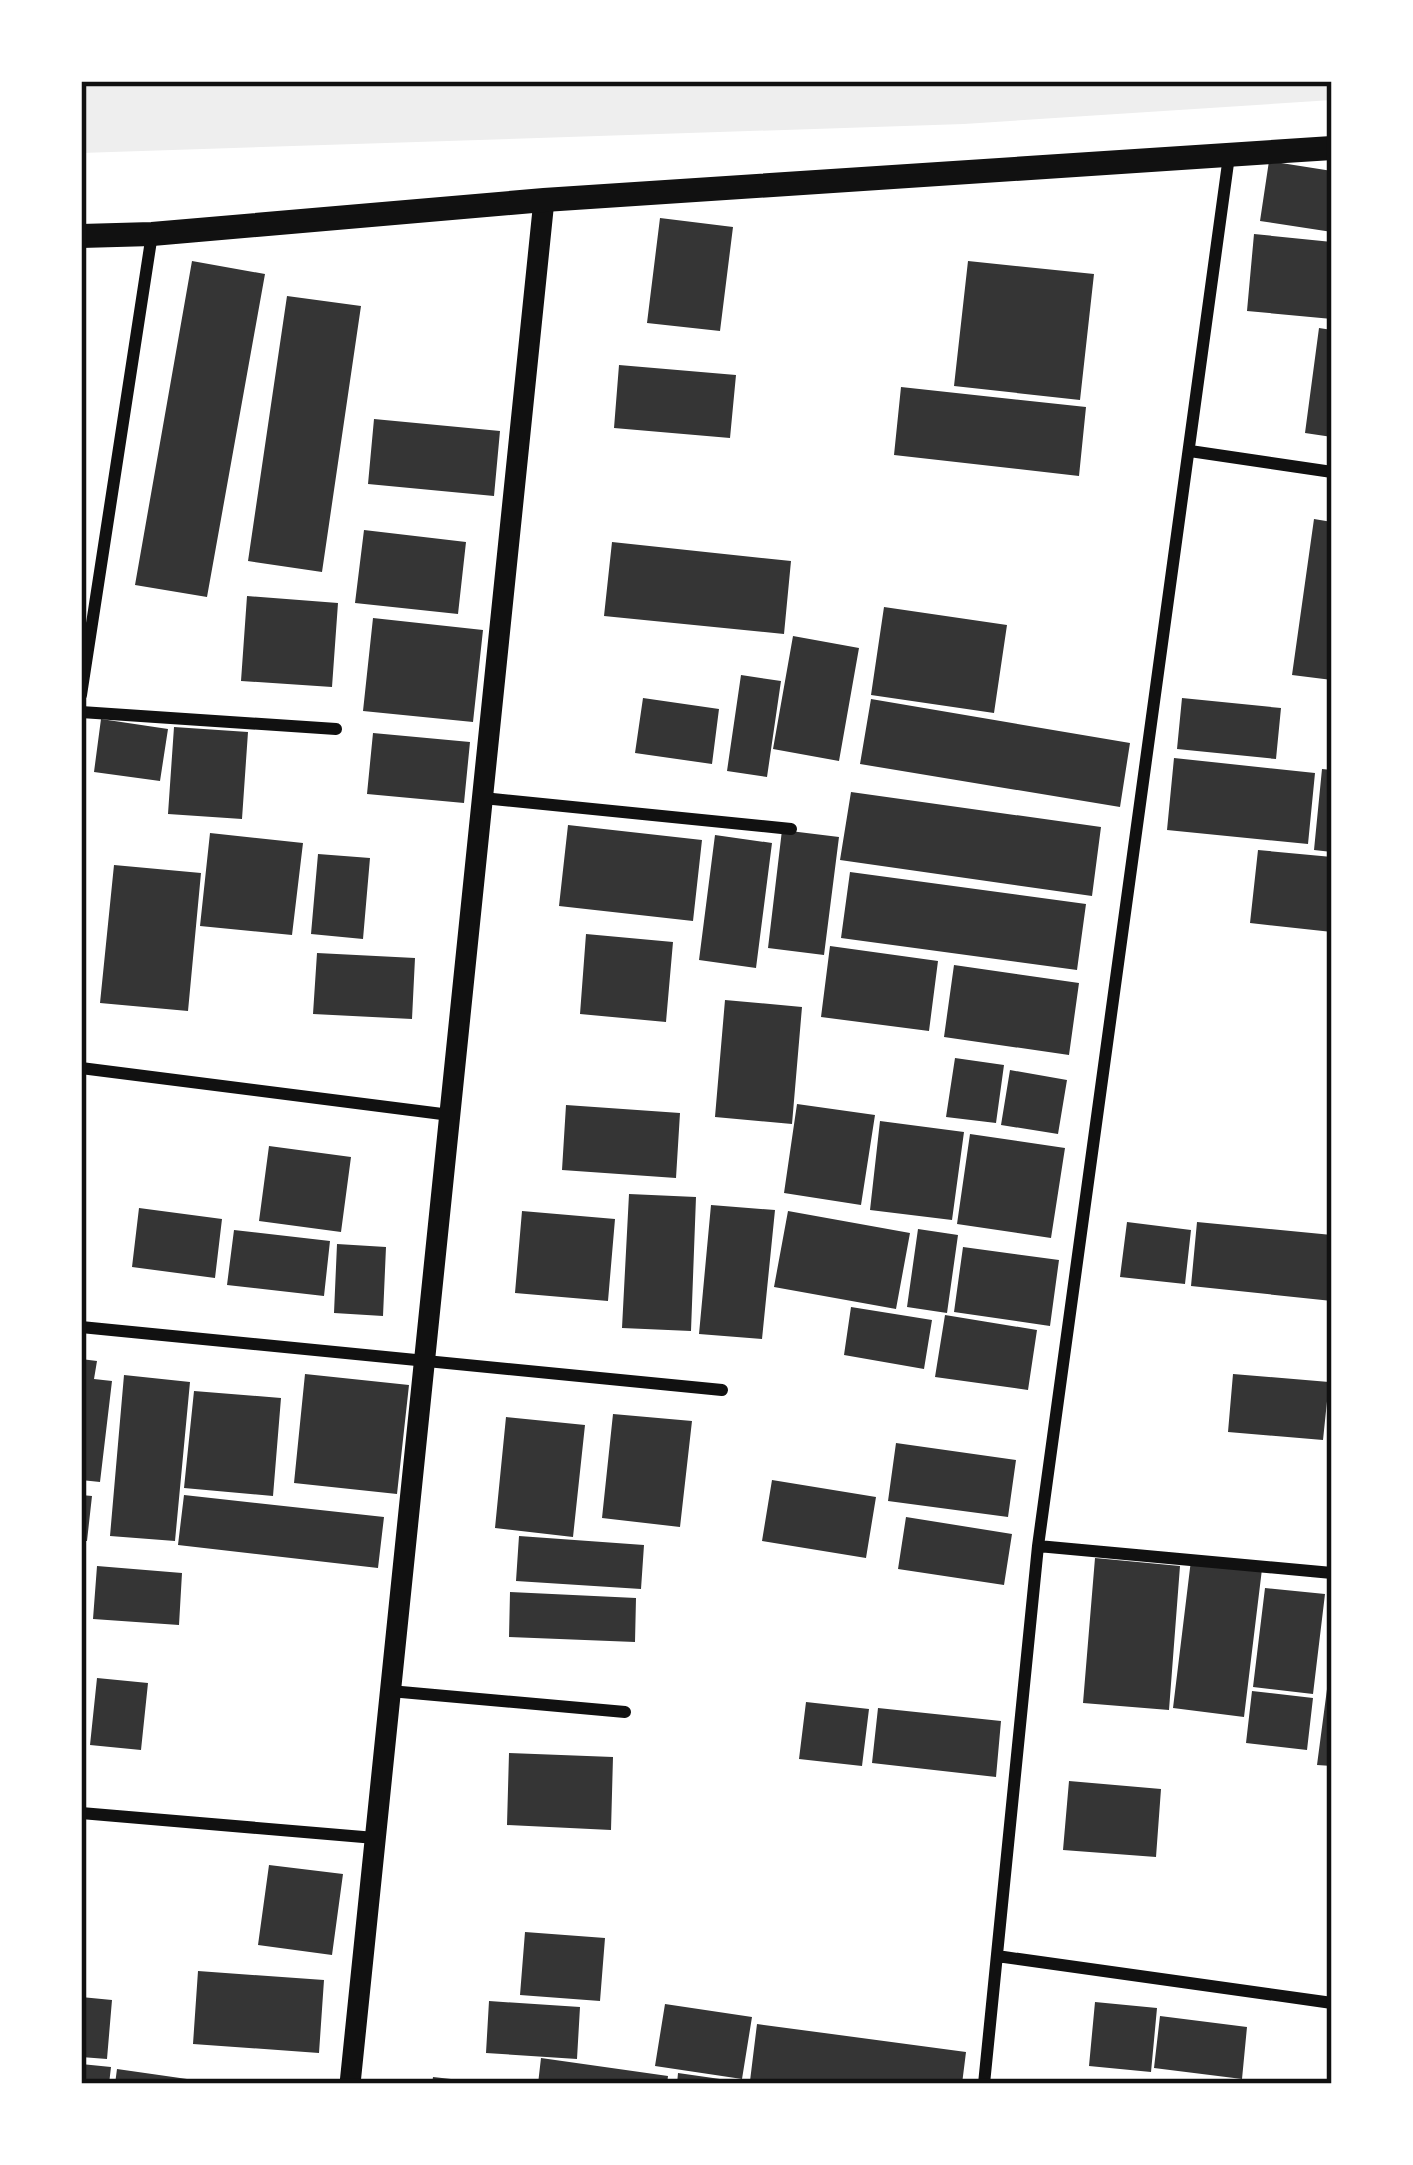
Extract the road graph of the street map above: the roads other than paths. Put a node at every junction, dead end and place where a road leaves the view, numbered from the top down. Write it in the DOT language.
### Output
graph roads {
  1 [pos="1332,148"];
  2 [pos="1229,155"];
  3 [pos="544,200"];
  4 [pos="152,234"];
  5 [pos="81,236"];
  6 [pos="1190,451"];
  7 [pos="1332,472"];
  8 [pos="81,695"];
  9 [pos="81,712"];
  10 [pos="336,729"];
  11 [pos="483,799"];
  12 [pos="791,829"];
  13 [pos="81,1068"];
  14 [pos="450,1115"];
  15 [pos="81,1327"];
  16 [pos="424,1360"];
  17 [pos="722,1390"];
  18 [pos="1038,1546"];
  19 [pos="1332,1573"];
  20 [pos="390,1691"];
  21 [pos="625,1712"];
  22 [pos="81,1813"];
  23 [pos="375,1838"];
  24 [pos="997,1956"];
  25 [pos="1332,2003"];
  26 [pos="350,2084"];
  27 [pos="984,2084"];
  1 -- 2 [label="main road"];
  2 -- 3 [label="main road"];
  2 -- 6 [label="street"];
  3 -- 4 [label="main road"];
  3 -- 11 [label="street"];
  4 -- 5 [label="main road"];
  4 -- 8 [label="street"];
  6 -- 7 [label="street"];
  6 -- 18 [label="street"];
  9 -- 10 [label="street"];
  11 -- 12 [label="street"];
  11 -- 14 [label="street"];
  13 -- 14 [label="street"];
  14 -- 16 [label="street"];
  15 -- 16 [label="street"];
  16 -- 17 [label="street"];
  16 -- 20 [label="street"];
  18 -- 19 [label="street"];
  18 -- 24 [label="street"];
  20 -- 21 [label="street"];
  20 -- 23 [label="street"];
  22 -- 23 [label="street"];
  23 -- 26 [label="street"];
  24 -- 25 [label="street"];
  24 -- 27 [label="street"];
}
